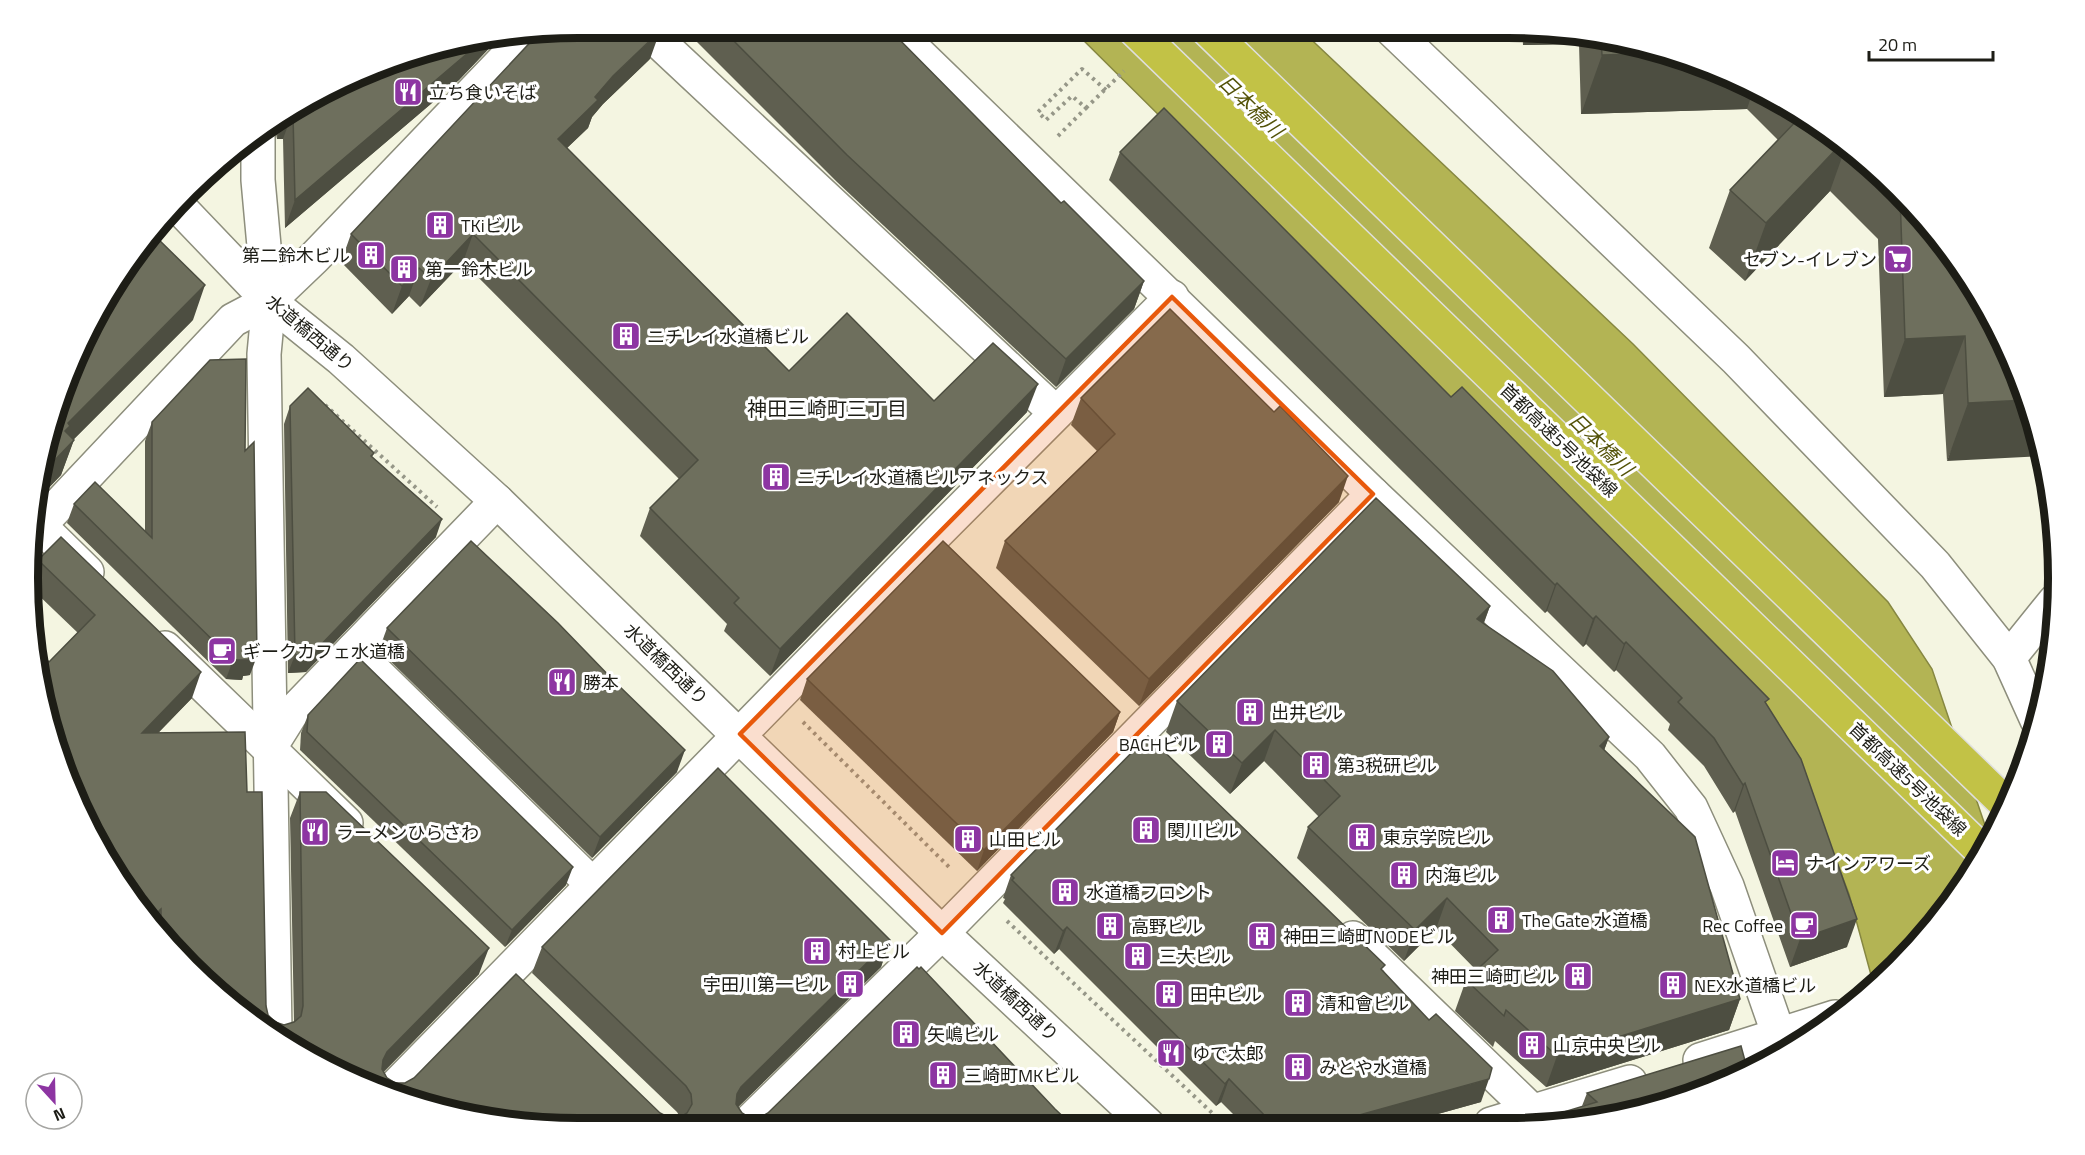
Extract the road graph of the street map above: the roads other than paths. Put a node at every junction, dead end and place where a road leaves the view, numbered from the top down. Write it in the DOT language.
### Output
graph roads {
  1 [pos="655,38"];
  2 [pos="902,38"];
  3 [pos="1143,38"];
  4 [pos="1216,38"];
  5 [pos="1400,38"];
  6 [pos="523,41"];
  7 [pos="258,143"];
  8 [pos="182,210"];
  9 [pos="1172,297"];
  10 [pos="269,301"];
  11 [pos="1056,413"];
  12 [pos="1373,494"];
  13 [pos="497,501"];
  14 [pos="41,522"];
  15 [pos="40,527"];
  16 [pos="935,535"];
  17 [pos="960,559"];
  18 [pos="107,591"];
  19 [pos="2046,612"];
  20 [pos="141,624"];
  21 [pos="353,650"];
  22 [pos="2008,658"];
  23 [pos="2031,708"];
  24 [pos="1130,723"];
  25 [pos="740,734"];
  26 [pos="269,749"];
  27 [pos="1164,756"];
  28 [pos="2000,798"];
  29 [pos="370,846"];
  30 [pos="1976,846"];
  31 [pos="593,885"];
  32 [pos="1327,913"];
  33 [pos="942,933"];
  34 [pos="480,951"];
  35 [pos="505,975"];
  36 [pos="530,999"];
  37 [pos="275,1024"];
  38 [pos="1781,1043"];
  39 [pos="1782,1043"];
  40 [pos="396,1086"];
  41 [pos="1533,1112"];
  42 [pos="753,1118"];
  43 [pos="1140,1118"];
  44 [pos="1513,1118"];
  1 -- 11 [label="street"];
  2 -- 9 [label="street"];
  3 -- 30 [label="highway, 首都高速5号池袋線, bridge"];
  4 -- 28 [label="highway"];
  5 -- 22 [label="street"];
  6 -- 10 [label="street"];
  7 -- 10 [label="street"];
  8 -- 10 [label="street, 水道橋西通り"];
  9 -- 11 [label="street"];
  9 -- 12 [label="street"];
  10 -- 13 [label="street, 水道橋西通り"];
  10 -- 14 [label="street"];
  10 -- 26 [label="street"];
  11 -- 16 [label="street"];
  12 -- 24 [label="street"];
  12 -- 39 [label="street"];
  13 -- 21 [label="street"];
  13 -- 25 [label="street, 水道橋西通り"];
  15 -- 18 [label="street"];
  16 -- 17 [label="street"];
  16 -- 25 [label="street"];
  19 -- 22 [label="street"];
  20 -- 26 [label="street"];
  21 -- 26 [label="street"];
  21 -- 31 [label="street"];
  22 -- 23 [label="street"];
  24 -- 27 [label="street"];
  24 -- 33 [label="street"];
  25 -- 31 [label="street"];
  25 -- 33 [label="street, 水道橋西通り"];
  26 -- 29 [label="street"];
  26 -- 37 [label="street"];
  31 -- 35 [label="street"];
  32 -- 41 [label="street"];
  33 -- 42 [label="street"];
  33 -- 43 [label="street, 水道橋西通り"];
  34 -- 35 [label="street"];
  35 -- 36 [label="street"];
  35 -- 40 [label="street"];
  38 -- 41 [label="street"];
  41 -- 44 [label="street"];
}
